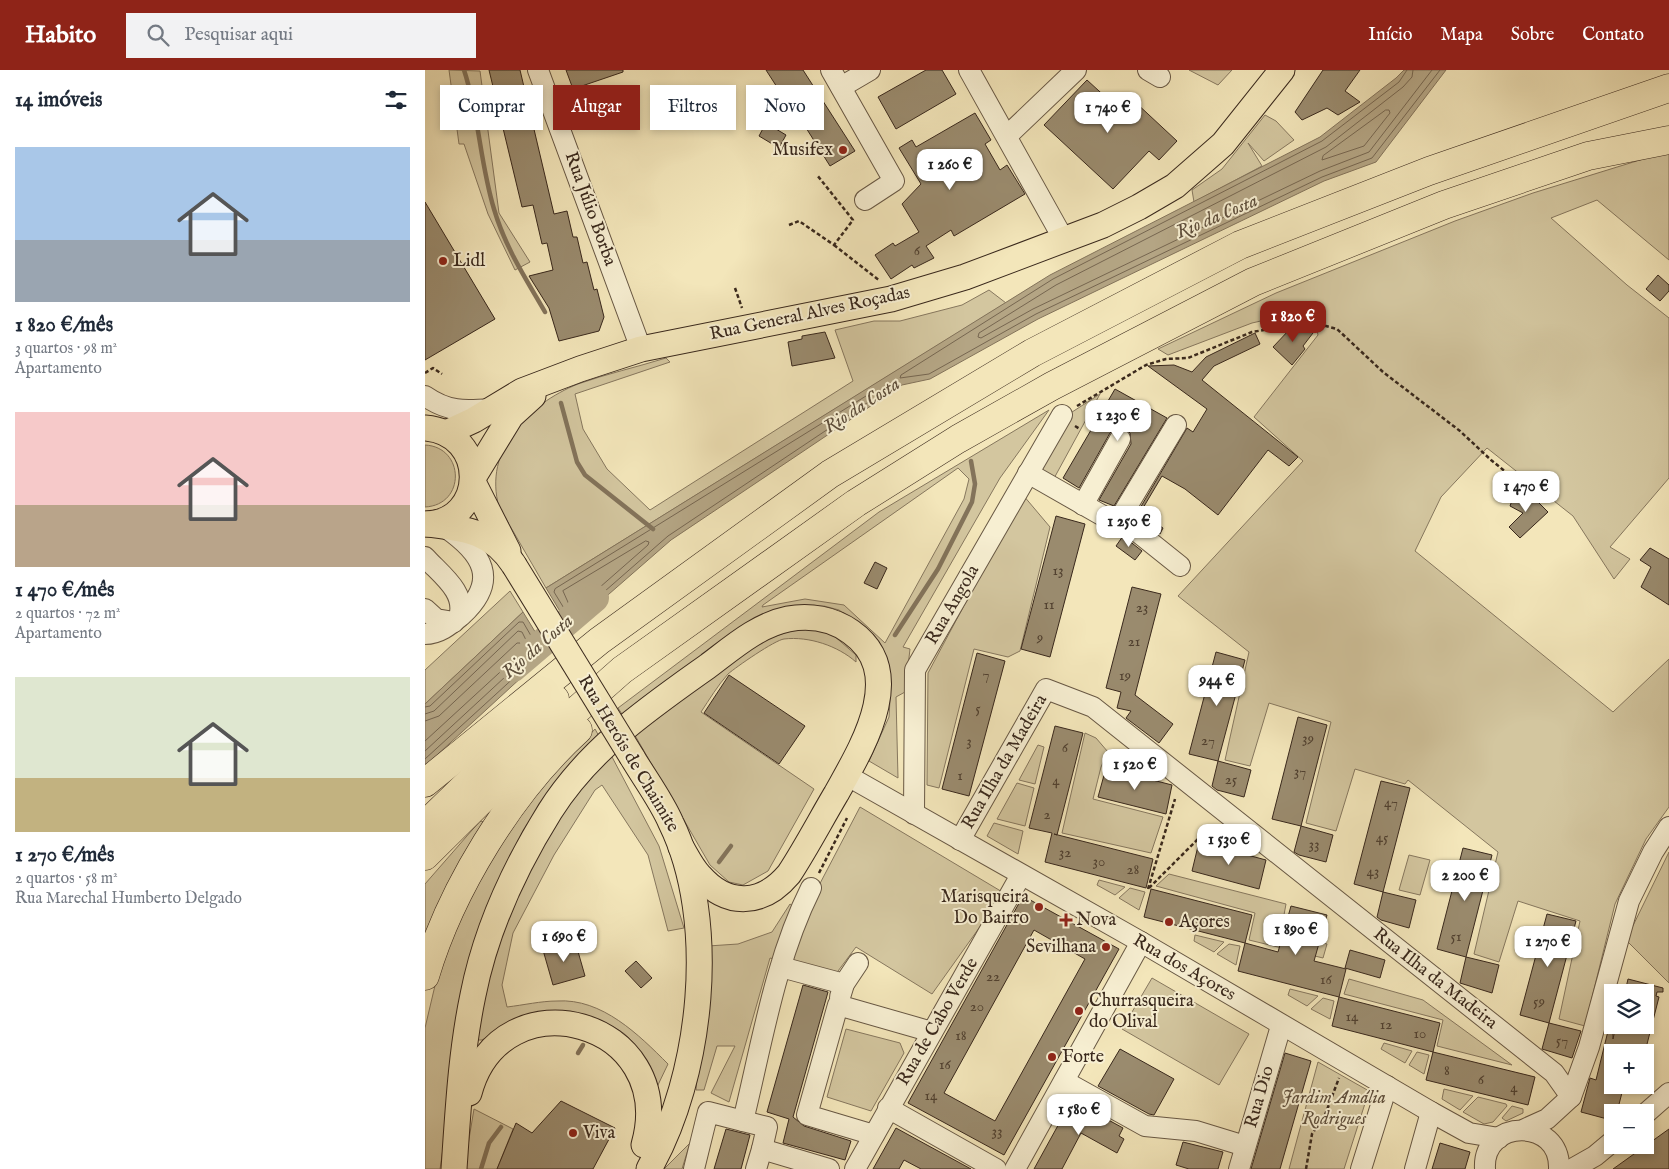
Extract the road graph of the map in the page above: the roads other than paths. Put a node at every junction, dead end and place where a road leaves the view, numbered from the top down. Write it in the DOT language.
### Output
graph roads {
  1 [pos="538,70"];
  2 [pos="831,70"];
  3 [pos="870,70"];
  4 [pos="969,70"];
  5 [pos="1076,70"];
  6 [pos="1282,70"];
  7 [pos="841,87"];
  8 [pos="1669,88"];
  9 [pos="1669,124"];
  10 [pos="1007,136"];
  11 [pos="1669,140"];
  12 [pos="1588,156"];
  13 [pos="865,200"];
  14 [pos="1064,240"];
  15 [pos="641,349"];
  16 [pos="553,380"];
  17 [pos="425,396"];
  18 [pos="425,409"];
  19 [pos="493,409"];
  20 [pos="1062,415"];
  21 [pos="1176,425"];
  22 [pos="436,431"];
  23 [pos="1120,438"];
  24 [pos="1029,473"];
  25 [pos="473,480"];
  26 [pos="1083,505"];
  27 [pos="1120,518"];
  28 [pos="432,524"];
  29 [pos="748,534"];
  30 [pos="794,546"];
  31 [pos="425,557"];
  32 [pos="514,565"];
  33 [pos="1180,566"];
  34 [pos="425,609"];
  35 [pos="457,619"];
  36 [pos="425,634"];
  37 [pos="549,682"];
  38 [pos="847,775"];
  39 [pos="425,783"];
  40 [pos="425,802"];
  41 [pos="914,814"];
  42 [pos="425,825"];
  43 [pos="1669,827"];
  44 [pos="960,840"];
  45 [pos="681,847"];
  46 [pos="425,856"];
  47 [pos="1021,875"];
  48 [pos="811,888"];
  49 [pos="1141,942"];
  50 [pos="858,963"];
  51 [pos="781,967"];
  52 [pos="425,976"];
  53 [pos="844,984"];
  54 [pos="838,1005"];
  55 [pos="1281,1026"];
  56 [pos="932,1032"];
  57 [pos="1064,1081"];
  58 [pos="1387,1086"];
  59 [pos="1669,1093"];
  60 [pos="1569,1099"];
  61 [pos="675,1105"];
  62 [pos="1654,1106"];
  63 [pos="888,1108"];
  64 [pos="1431,1112"];
  65 [pos="743,1121"];
  66 [pos="1525,1129"];
  67 [pos="1469,1133"];
  68 [pos="874,1135"];
  69 [pos="1499,1138"];
  70 [pos="644,1145"];
  71 [pos="1245,1146"];
  72 [pos="1604,1148"];
  73 [pos="762,1149"];
  74 [pos="1595,1156"];
  75 [pos="1557,1158"];
  76 [pos="1486,1162"];
  77 [pos="454,1169"];
  78 [pos="632,1169"];
  79 [pos="649,1169"];
  80 [pos="694,1169"];
  81 [pos="756,1169"];
  82 [pos="829,1169"];
  83 [pos="855,1169"];
  84 [pos="996,1169"];
  85 [pos="1015,1169"];
  86 [pos="1239,1169"];
  87 [pos="1361,1169"];
  88 [pos="1415,1169"];
  89 [pos="1571,1169"];
  1 -- 15 [label="street, Rua Júlio Borba"];
  2 -- 7 [label="street"];
  3 -- 7 [label="street"];
  4 -- 10 [label="street"];
  5 -- 10 [label="street"];
  6 -- 14 [label="main road, Rua General Alves Roçadas"];
  7 -- 13 [label="street"];
  8 -- 29 [label="highway"];
  9 -- 12 [label="highway"];
  10 -- 14 [label="street"];
  11 -- 12 [label="highway"];
  12 -- 30 [label="highway"];
  14 -- 15 [label="main road, Rua General Alves Roçadas"];
  15 -- 16 [label="main road, Rua General Alves Roçadas"];
  16 -- 19 [label="main road, Rua General Alves Roçadas"];
  16 -- 25 [label="main road, Rua General Alves Roçadas"];
  17 -- 19 [label="street"];
  18 -- 22 [label="street"];
  19 -- 22 [label="main road, Rua General Alves Roçadas"];
  20 -- 24 [label="street, Rua Angola"];
  21 -- 27 [label="street"];
  22 -- 25 [label="main road"];
  23 -- 26 [label="street"];
  24 -- 26 [label="street"];
  24 -- 41 [label="street, Rua Angola"];
  25 -- 28 [label="main road, Rua General Alves Roçadas"];
  25 -- 32 [label="main road, Rua Heróis de Chaimite"];
  26 -- 27 [label="street"];
  27 -- 33 [label="street"];
  28 -- 32 [label="main road, Rua Heróis de Chaimite"];
  28 -- 35 [label="street"];
  29 -- 37 [label="highway"];
  29 -- 42 [label="highway"];
  30 -- 46 [label="highway"];
  30 -- 52 [label="highway"];
  31 -- 35 [label="street"];
  32 -- 45 [label="main road, Rua Heróis de Chaimite, bridge"];
  34 -- 35 [label="street"];
  35 -- 36 [label="street"];
  37 -- 39 [label="highway"];
  37 -- 40 [label="highway"];
  38 -- 41 [label="street, Rua dos Açores"];
  38 -- 45 [label="main road"];
  38 -- 77 [label="main road"];
  41 -- 44 [label="street, Rua dos Açores"];
  43 -- 60 [label="street"];
  44 -- 47 [label="street, Rua dos Açores"];
  44 -- 60 [label="street, Rua Ilha da Madeira"];
  45 -- 61 [label="main road, Rua Heróis de Chaimite"];
  47 -- 49 [label="street, Rua dos Açores"];
  47 -- 56 [label="street, Rua de Cabo Verde"];
  48 -- 51 [label="street"];
  49 -- 55 [label="street, Rua dos Açores"];
  49 -- 57 [label="street"];
  50 -- 53 [label="street"];
  51 -- 53 [label="street"];
  51 -- 65 [label="street"];
  53 -- 54 [label="street"];
  54 -- 56 [label="street"];
  54 -- 68 [label="street"];
  55 -- 58 [label="street, Rua dos Açores"];
  55 -- 71 [label="street, Rua Dio"];
  56 -- 63 [label="street, Rua de Cabo Verde"];
  57 -- 71 [label="street"];
  57 -- 85 [label="street"];
  58 -- 64 [label="street, Rua dos Açores"];
  58 -- 87 [label="street"];
  59 -- 62 [label="street"];
  60 -- 66 [label="street"];
  60 -- 75 [label="street"];
  61 -- 70 [label="main road"];
  61 -- 79 [label="main road"];
  63 -- 68 [label="street, Rua de Cabo Verde"];
  63 -- 84 [label="street"];
  64 -- 67 [label="street, Rua dos Açores"];
  64 -- 88 [label="street"];
  65 -- 73 [label="street"];
  65 -- 80 [label="street"];
  66 -- 69 [label="street"];
  66 -- 75 [label="street"];
  67 -- 69 [label="street, Rua dos Açores"];
  67 -- 76 [label="street, Rua dos Açores"];
  68 -- 83 [label="street, Rua de Cabo Verde"];
  69 -- 76 [label="street"];
  70 -- 77 [label="main road"];
  70 -- 78 [label="main road"];
  71 -- 86 [label="street, Rua Dio"];
  72 -- 74 [label="street"];
  73 -- 81 [label="street"];
  73 -- 82 [label="street"];
  74 -- 75 [label="street"];
  74 -- 89 [label="street"];
}
